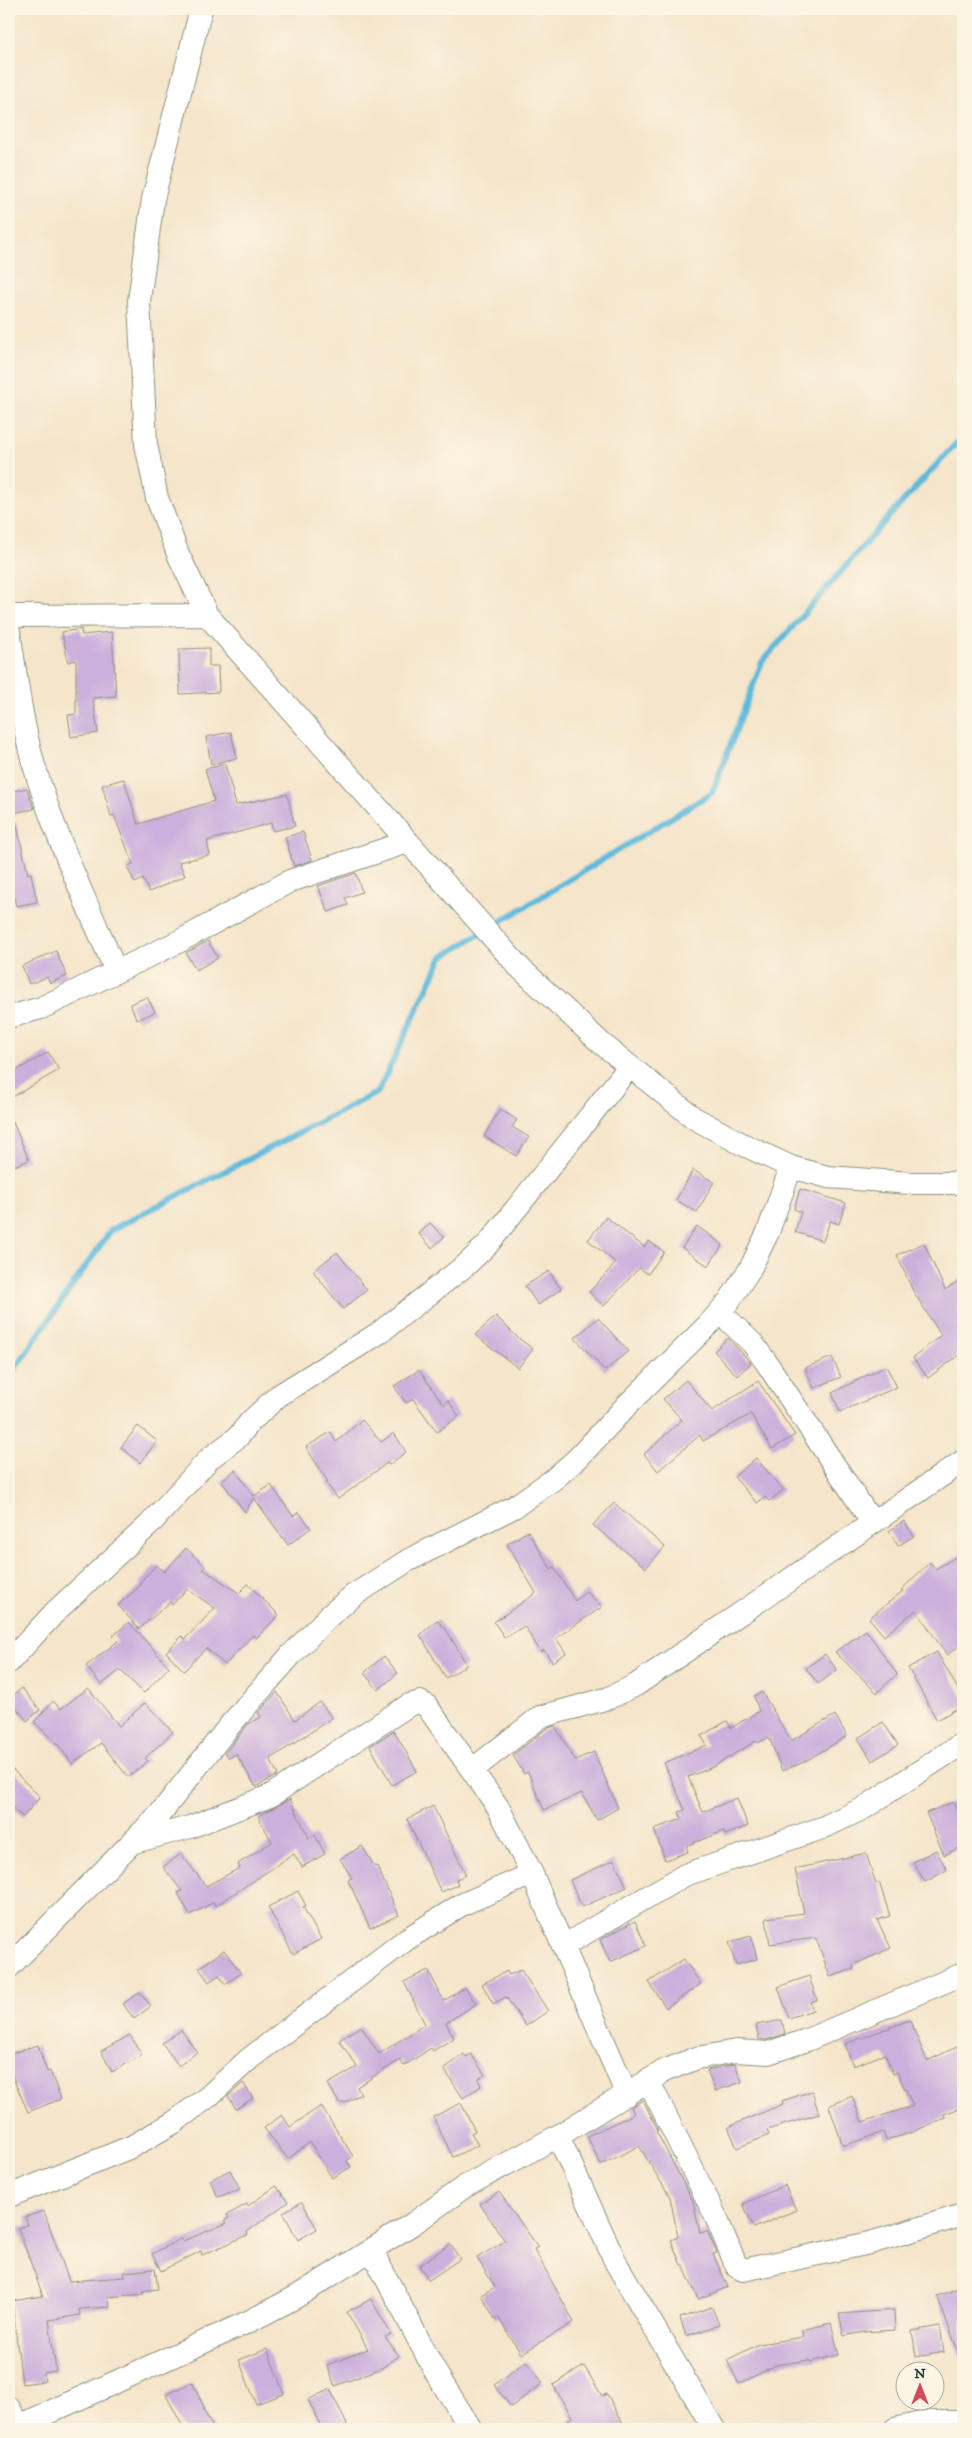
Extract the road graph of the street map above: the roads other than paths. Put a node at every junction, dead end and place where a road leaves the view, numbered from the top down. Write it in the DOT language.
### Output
graph roads {
  1 [pos="201,9"];
  2 [pos="207,615"];
  3 [pos="9,616"];
  4 [pos="9,631"];
  5 [pos="408,842"];
  6 [pos="116,970"];
  7 [pos="9,1017"];
  8 [pos="629,1067"];
  9 [pos="791,1167"];
  10 [pos="963,1183"];
  11 [pos="720,1312"];
  12 [pos="963,1461"];
  13 [pos="872,1522"];
  14 [pos="9,1662"];
  15 [pos="963,1743"];
  16 [pos="472,1770"];
  17 [pos="133,1842"];
  18 [pos="532,1874"];
  19 [pos="563,1946"];
  20 [pos="9,1968"];
  21 [pos="963,1974"];
  22 [pos="648,2080"];
  23 [pos="627,2095"];
  24 [pos="558,2136"];
  25 [pos="9,2196"];
  26 [pos="963,2215"];
  27 [pos="372,2251"];
  28 [pos="16,2421"];
  29 [pos="963,2422"];
  30 [pos="471,2429"];
  31 [pos="714,2429"];
  32 [pos="895,2429"];
  1 -- 2 [label="street"];
  2 -- 3 [label="street"];
  2 -- 5 [label="street"];
  4 -- 6 [label="street"];
  5 -- 6 [label="street"];
  5 -- 8 [label="street"];
  6 -- 7 [label="street"];
  8 -- 9 [label="street"];
  8 -- 14 [label="street"];
  9 -- 10 [label="street"];
  9 -- 11 [label="street"];
  11 -- 13 [label="street"];
  11 -- 17 [label="street"];
  12 -- 13 [label="street"];
  13 -- 16 [label="street"];
  15 -- 19 [label="street"];
  16 -- 17 [label="street"];
  16 -- 18 [label="street"];
  17 -- 20 [label="street"];
  18 -- 19 [label="street"];
  18 -- 25 [label="street"];
  19 -- 23 [label="street"];
  21 -- 22 [label="street"];
  22 -- 23 [label="street"];
  22 -- 26 [label="street"];
  23 -- 24 [label="street"];
  24 -- 27 [label="street"];
  24 -- 31 [label="street"];
  27 -- 28 [label="street"];
  27 -- 30 [label="street"];
  29 -- 32 [label="street"];
}
